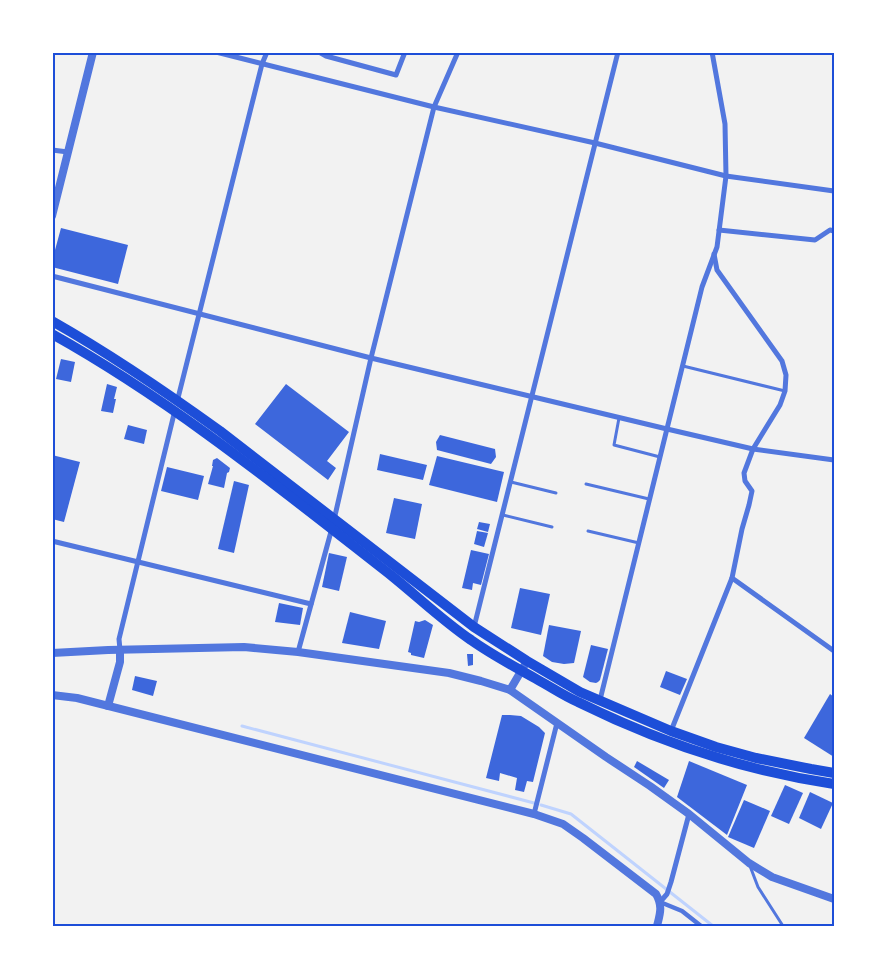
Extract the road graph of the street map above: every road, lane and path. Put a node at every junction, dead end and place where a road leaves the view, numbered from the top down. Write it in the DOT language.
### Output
graph roads {
  1 [pos="93,52"];
  2 [pos="216,52"];
  3 [pos="267,52"];
  4 [pos="318,52"];
  5 [pos="405,52"];
  6 [pos="458,52"];
  7 [pos="618,52"];
  8 [pos="712,52"];
  9 [pos="262,64"];
  10 [pos="434,107"];
  11 [pos="595,143"];
  12 [pos="52,150"];
  13 [pos="68,152"];
  14 [pos="726,176"];
  15 [pos="834,191"];
  16 [pos="52,216"];
  17 [pos="719,230"];
  18 [pos="834,231"];
  19 [pos="714,254"];
  20 [pos="52,276"];
  21 [pos="198,314"];
  22 [pos="52,321"];
  23 [pos="52,334"];
  24 [pos="371,358"];
  25 [pos="683,366"];
  26 [pos="785,391"];
  27 [pos="533,396"];
  28 [pos="177,400"];
  29 [pos="175,412"];
  30 [pos="619,418"];
  31 [pos="667,430"];
  32 [pos="753,449"];
  33 [pos="660,456"];
  34 [pos="834,460"];
  35 [pos="511,482"];
  36 [pos="586,484"];
  37 [pos="556,493"];
  38 [pos="649,500"];
  39 [pos="503,515"];
  40 [pos="333,525"];
  41 [pos="552,527"];
  42 [pos="588,531"];
  43 [pos="52,541"];
  44 [pos="639,543"];
  45 [pos="138,562"];
  46 [pos="732,578"];
  47 [pos="311,604"];
  48 [pos="474,627"];
  49 [pos="120,650"];
  50 [pos="834,651"];
  51 [pos="298,652"];
  52 [pos="52,653"];
  53 [pos="524,666"];
  54 [pos="510,690"];
  55 [pos="52,695"];
  56 [pos="600,700"];
  57 [pos="108,706"];
  58 [pos="597,711"];
  59 [pos="557,723"];
  60 [pos="669,736"];
  61 [pos="834,773"];
  62 [pos="834,784"];
  63 [pos="534,814"];
  64 [pos="689,814"];
  65 [pos="749,863"];
  66 [pos="834,899"];
  67 [pos="660,902"];
  68 [pos="657,926"];
  69 [pos="701,926"];
  70 [pos="783,926"];
  1 -- 13 [label="street"];
  2 -- 9 [label="street"];
  3 -- 9 [label="street"];
  4 -- 5 [label="street"];
  6 -- 10 [label="street"];
  7 -- 11 [label="street"];
  8 -- 14 [label="street"];
  9 -- 10 [label="street"];
  9 -- 21 [label="street"];
  10 -- 11 [label="street"];
  10 -- 24 [label="street"];
  11 -- 14 [label="street"];
  11 -- 27 [label="street"];
  12 -- 13 [label="street"];
  13 -- 16 [label="street"];
  14 -- 15 [label="street"];
  14 -- 17 [label="street"];
  17 -- 18 [label="street"];
  17 -- 19 [label="street"];
  19 -- 25 [label="street"];
  19 -- 26 [label="street"];
  20 -- 21 [label="street"];
  21 -- 24 [label="street"];
  21 -- 28 [label="street"];
  22 -- 28 [label="highway"];
  23 -- 29 [label="highway"];
  24 -- 27 [label="street"];
  24 -- 40 [label="street"];
  25 -- 26 [label="lane"];
  25 -- 31 [label="street"];
  26 -- 32 [label="street"];
  27 -- 30 [label="street"];
  27 -- 35 [label="street"];
  28 -- 29 [label="street"];
  28 -- 40 [label="highway"];
  29 -- 40 [label="highway"];
  29 -- 45 [label="street"];
  30 -- 31 [label="street"];
  30 -- 33 [label="lane"];
  31 -- 32 [label="street"];
  31 -- 33 [label="street"];
  32 -- 34 [label="street"];
  32 -- 46 [label="street"];
  33 -- 38 [label="street"];
  35 -- 37 [label="lane"];
  35 -- 39 [label="street"];
  36 -- 38 [label="lane"];
  38 -- 44 [label="street"];
  39 -- 41 [label="lane"];
  39 -- 48 [label="street"];
  40 -- 47 [label="street"];
  40 -- 48 [label="highway"];
  40 -- 53 [label="highway"];
  42 -- 44 [label="lane"];
  43 -- 45 [label="street"];
  44 -- 56 [label="street"];
  45 -- 47 [label="street"];
  45 -- 49 [label="street"];
  46 -- 50 [label="street"];
  46 -- 60 [label="street"];
  47 -- 51 [label="street"];
  48 -- 53 [label="highway"];
  49 -- 51 [label="street"];
  49 -- 52 [label="street"];
  49 -- 57 [label="street"];
  51 -- 54 [label="street"];
  53 -- 54 [label="street"];
  53 -- 56 [label="highway"];
  53 -- 58 [label="highway"];
  54 -- 59 [label="street"];
  55 -- 57 [label="street"];
  56 -- 58 [label="street"];
  56 -- 60 [label="highway"];
  57 -- 63 [label="street"];
  58 -- 60 [label="highway"];
  59 -- 63 [label="street"];
  59 -- 64 [label="street"];
  60 -- 61 [label="highway"];
  60 -- 62 [label="highway"];
  63 -- 67 [label="street"];
  64 -- 65 [label="street"];
  64 -- 67 [label="street"];
  65 -- 66 [label="street"];
  65 -- 70 [label="lane"];
  67 -- 68 [label="street"];
  67 -- 69 [label="street"];
}
